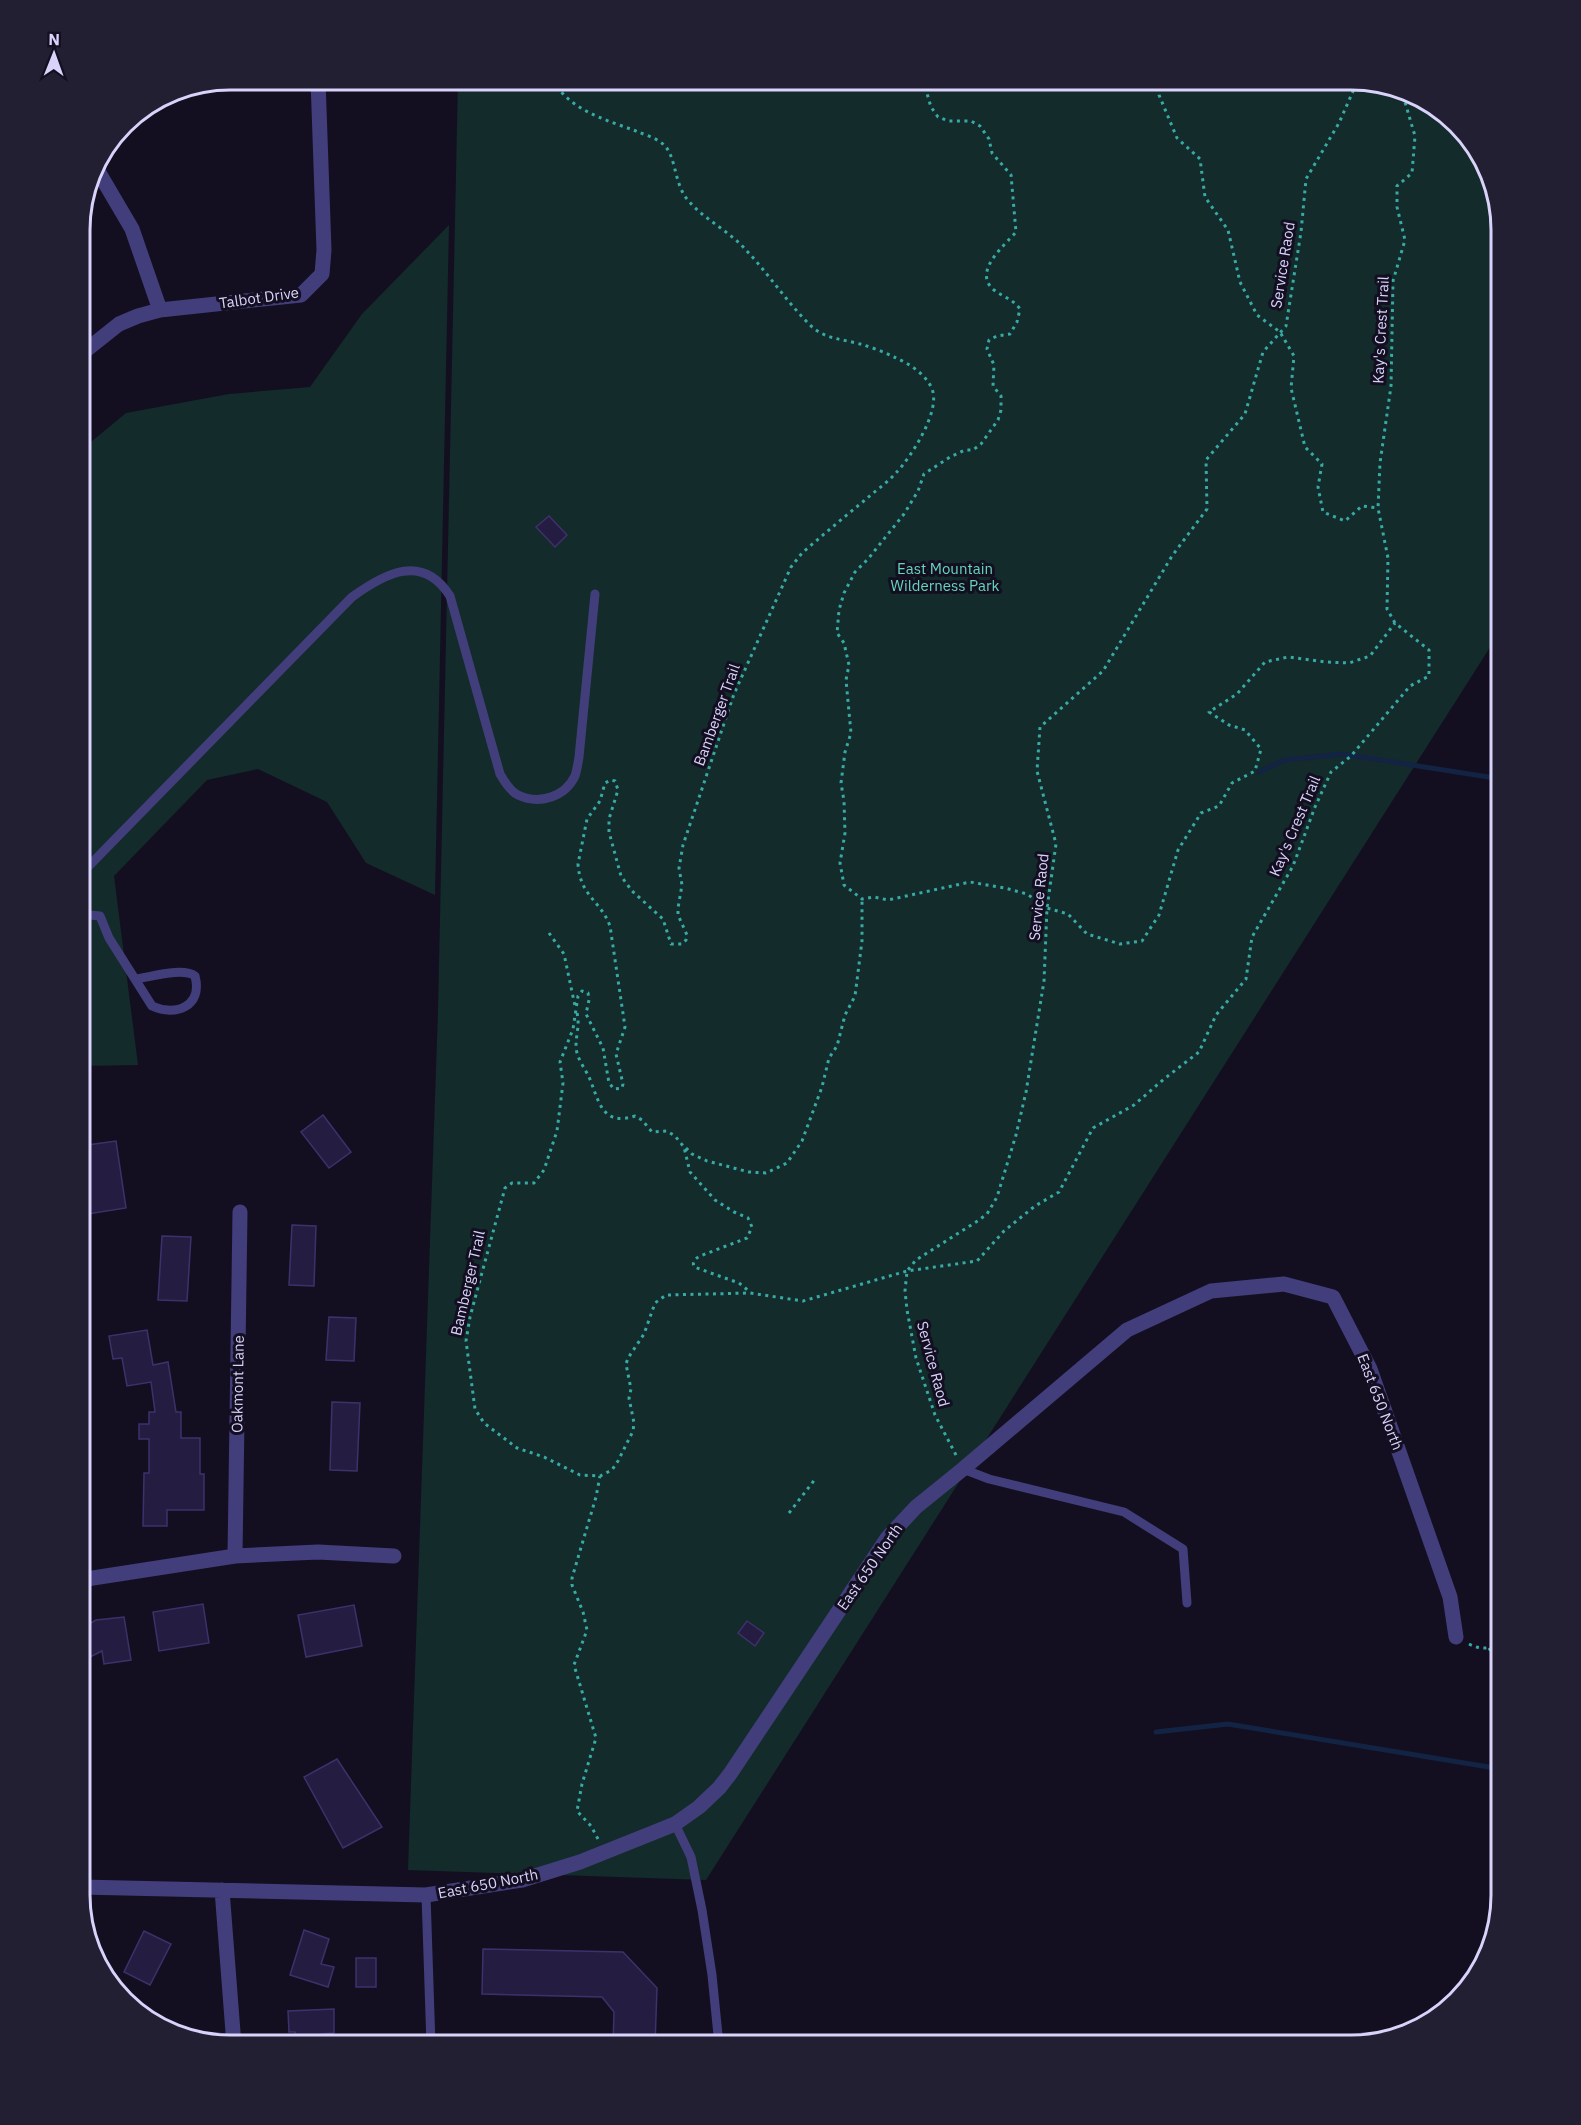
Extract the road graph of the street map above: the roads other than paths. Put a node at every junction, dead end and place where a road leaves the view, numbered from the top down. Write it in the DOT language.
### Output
graph roads {
  1 [pos="318,90"];
  2 [pos="101,177"];
  3 [pos="160,310"];
  4 [pos="90,348"];
  5 [pos="595,594"];
  6 [pos="90,865"];
  7 [pos="90,915"];
  8 [pos="136,979"];
  9 [pos="240,1212"];
  10 [pos="963,1469"];
  11 [pos="235,1556"];
  12 [pos="394,1556"];
  13 [pos="90,1578"];
  14 [pos="1187,1603"];
  15 [pos="1456,1637"];
  16 [pos="675,1824"];
  17 [pos="90,1887"];
  18 [pos="222,1890"];
  19 [pos="426,1895"];
  20 [pos="233,2035"];
  21 [pos="431,2035"];
  22 [pos="718,2035"];
  1 -- 3 [label="street, Talbot Drive"];
  2 -- 3 [label="street"];
  3 -- 4 [label="street, Talbot Drive"];
  5 -- 6 [label="lane"];
  7 -- 8 [label="lane"];
  8 -- 8 [label="lane"];
  9 -- 11 [label="street, Oakmont Lane"];
  10 -- 14 [label="lane"];
  10 -- 15 [label="street, East 650 North"];
  10 -- 16 [label="street, East 650 North"];
  11 -- 12 [label="street"];
  11 -- 13 [label="street"];
  16 -- 19 [label="street, East 650 North"];
  16 -- 22 [label="lane"];
  17 -- 18 [label="street, East 650 North"];
  18 -- 19 [label="street, East 650 North"];
  18 -- 20 [label="street"];
  19 -- 21 [label="lane"];
}
